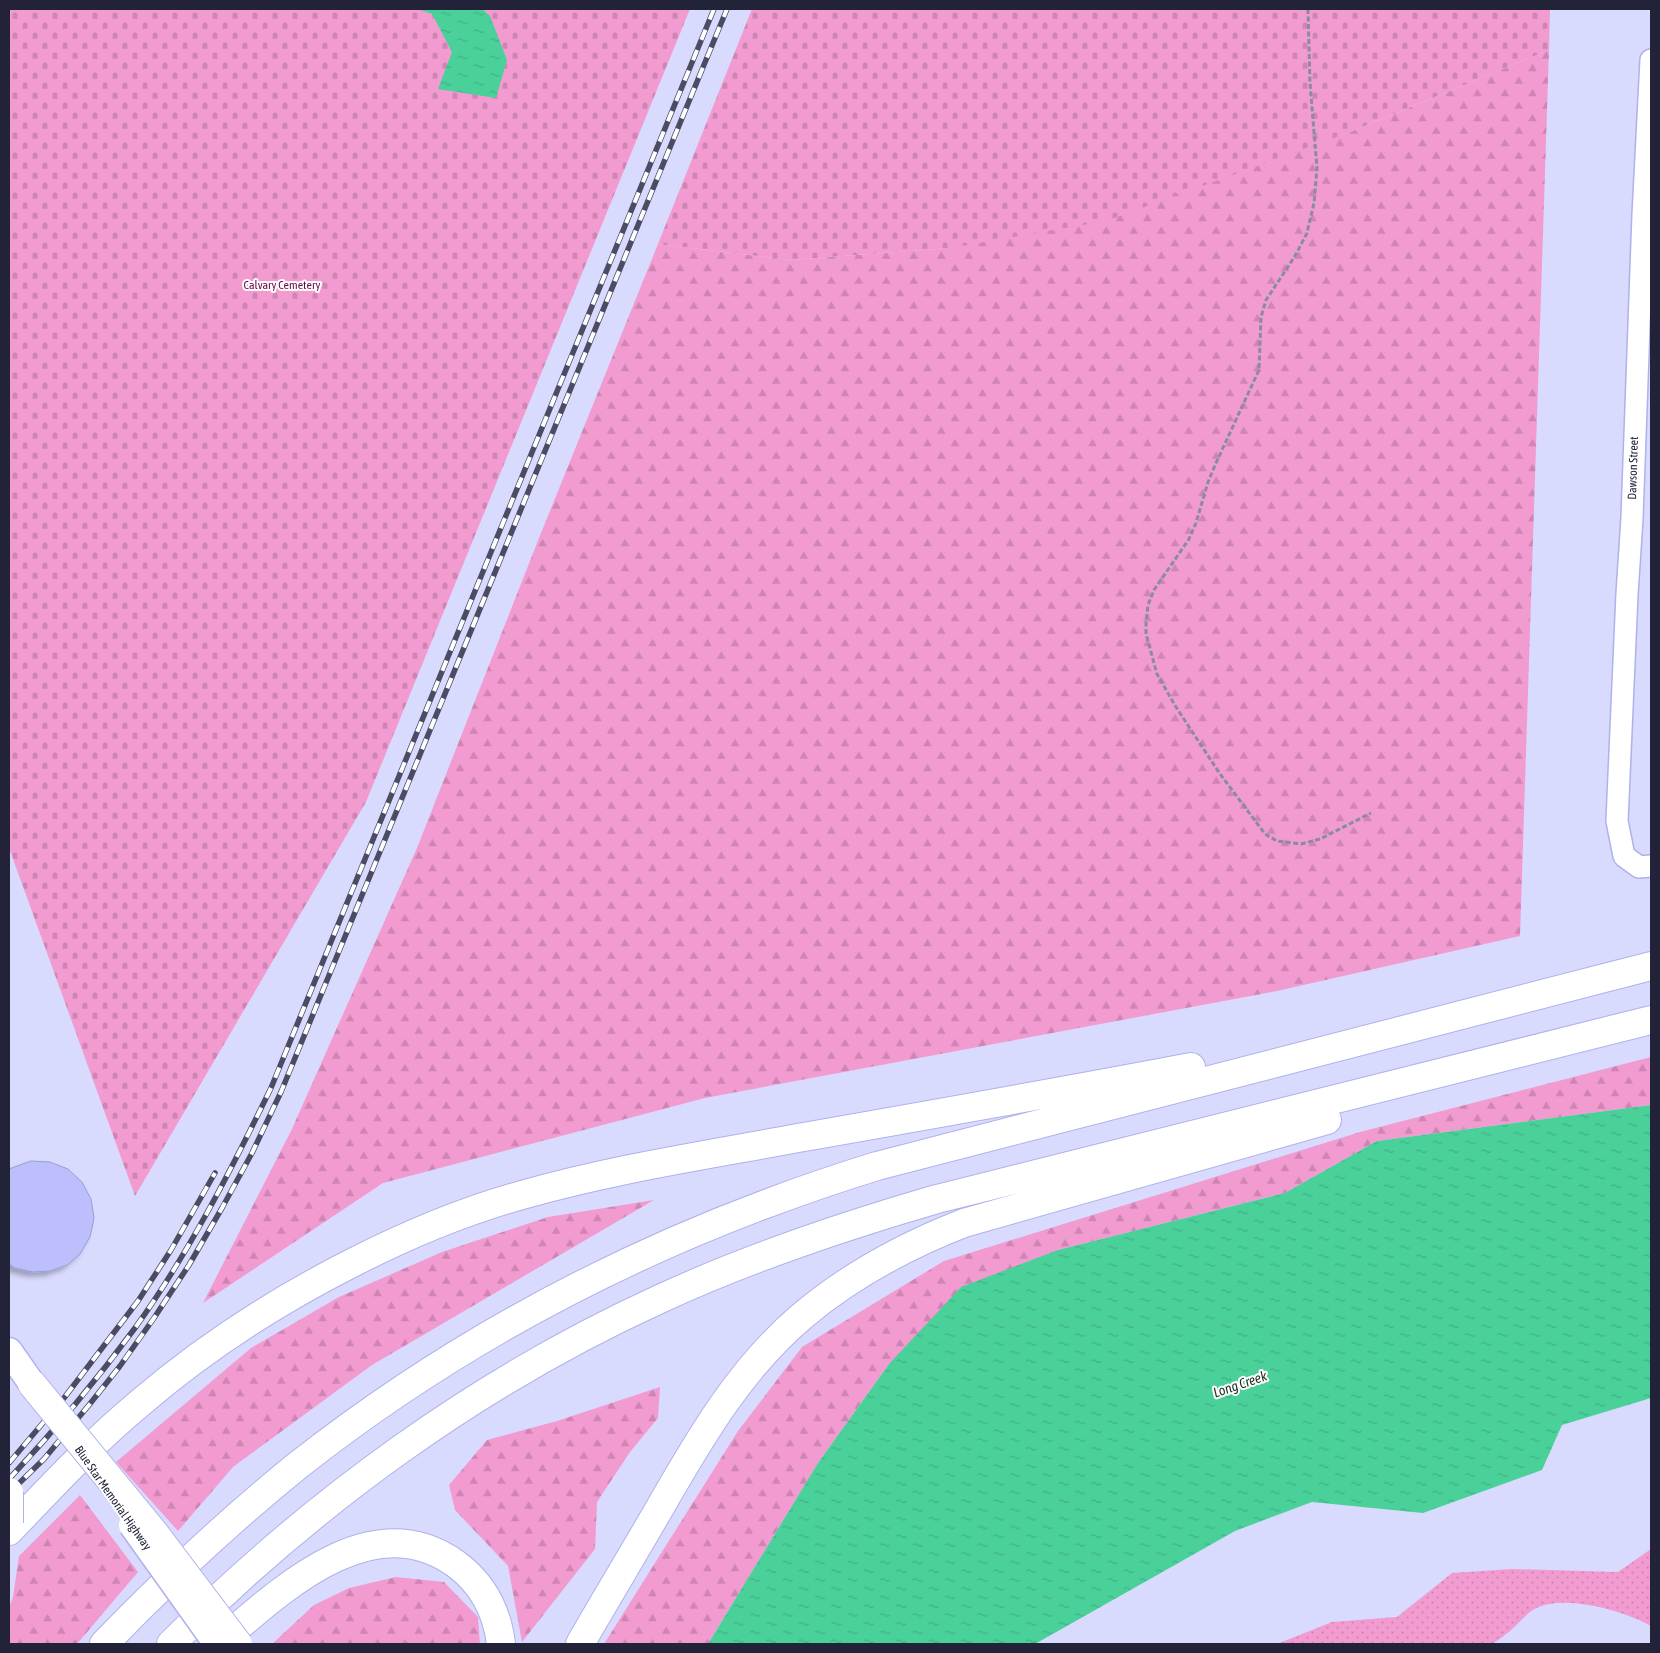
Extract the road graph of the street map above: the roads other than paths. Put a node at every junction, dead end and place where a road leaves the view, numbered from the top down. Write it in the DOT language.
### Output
graph roads {
  1 [pos="1651,60"];
  2 [pos="1645,866"];
  3 [pos="1651,966"];
  4 [pos="1538,995"];
  5 [pos="1651,1020"];
  6 [pos="1451,1071"];
  7 [pos="9,1351"];
  8 [pos="32,1384"];
  9 [pos="9,1492"];
  10 [pos="9,1523"];
  11 [pos="9,1531"];
  12 [pos="104,1644"];
  13 [pos="171,1644"];
  14 [pos="218,1644"];
  15 [pos="238,1644"];
  16 [pos="501,1644"];
  17 [pos="580,1644"];
  1 -- 2 [label="street, Dawson Street"];
  3 -- 4 [label="highway"];
  4 -- 11 [label="highway"];
  4 -- 12 [label="highway"];
  5 -- 6 [label="highway"];
  6 -- 13 [label="highway"];
  6 -- 17 [label="highway"];
  7 -- 8 [label="main road, Blue Star Memorial Highway"];
  8 -- 14 [label="main road, Blue Star Memorial Highway, bridge"];
  8 -- 15 [label="highway, bridge"];
  9 -- 10 [label="highway, bridge"];
  14 -- 16 [label="highway"];
}
